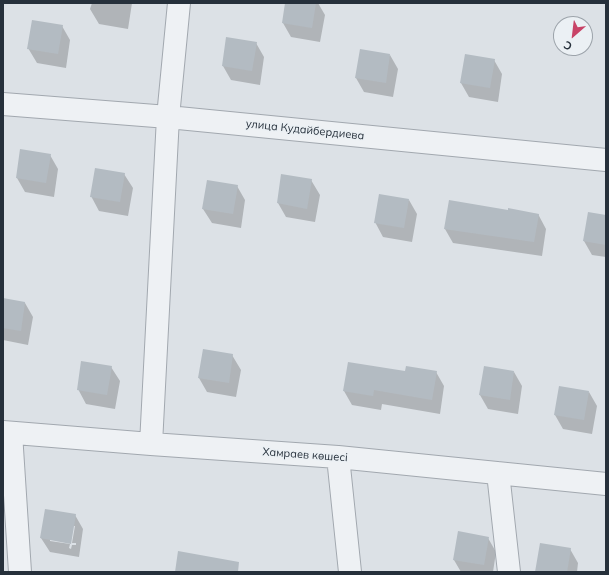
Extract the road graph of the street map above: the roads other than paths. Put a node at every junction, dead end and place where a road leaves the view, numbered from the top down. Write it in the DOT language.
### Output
graph roads {
  1 [pos="179,3"];
  2 [pos="3,104"];
  3 [pos="168,117"];
  4 [pos="606,160"];
  5 [pos="7,432"];
  6 [pos="151,444"];
  7 [pos="338,457"];
  8 [pos="498,474"];
  9 [pos="606,484"];
  10 [pos="20,572"];
  11 [pos="350,572"];
  12 [pos="509,572"];
  1 -- 3 [label="street"];
  2 -- 3 [label="street, улица Кудайбердиева"];
  3 -- 4 [label="street, улица Кудайбердиева"];
  3 -- 6 [label="street"];
  5 -- 6 [label="street, Хамраев көшесі"];
  5 -- 10 [label="street"];
  6 -- 7 [label="street, Хамраев көшесі"];
  7 -- 8 [label="street, Хамраев көшесі"];
  7 -- 11 [label="street"];
  8 -- 9 [label="street, Хамраев көшесі"];
  8 -- 12 [label="street"];
}
